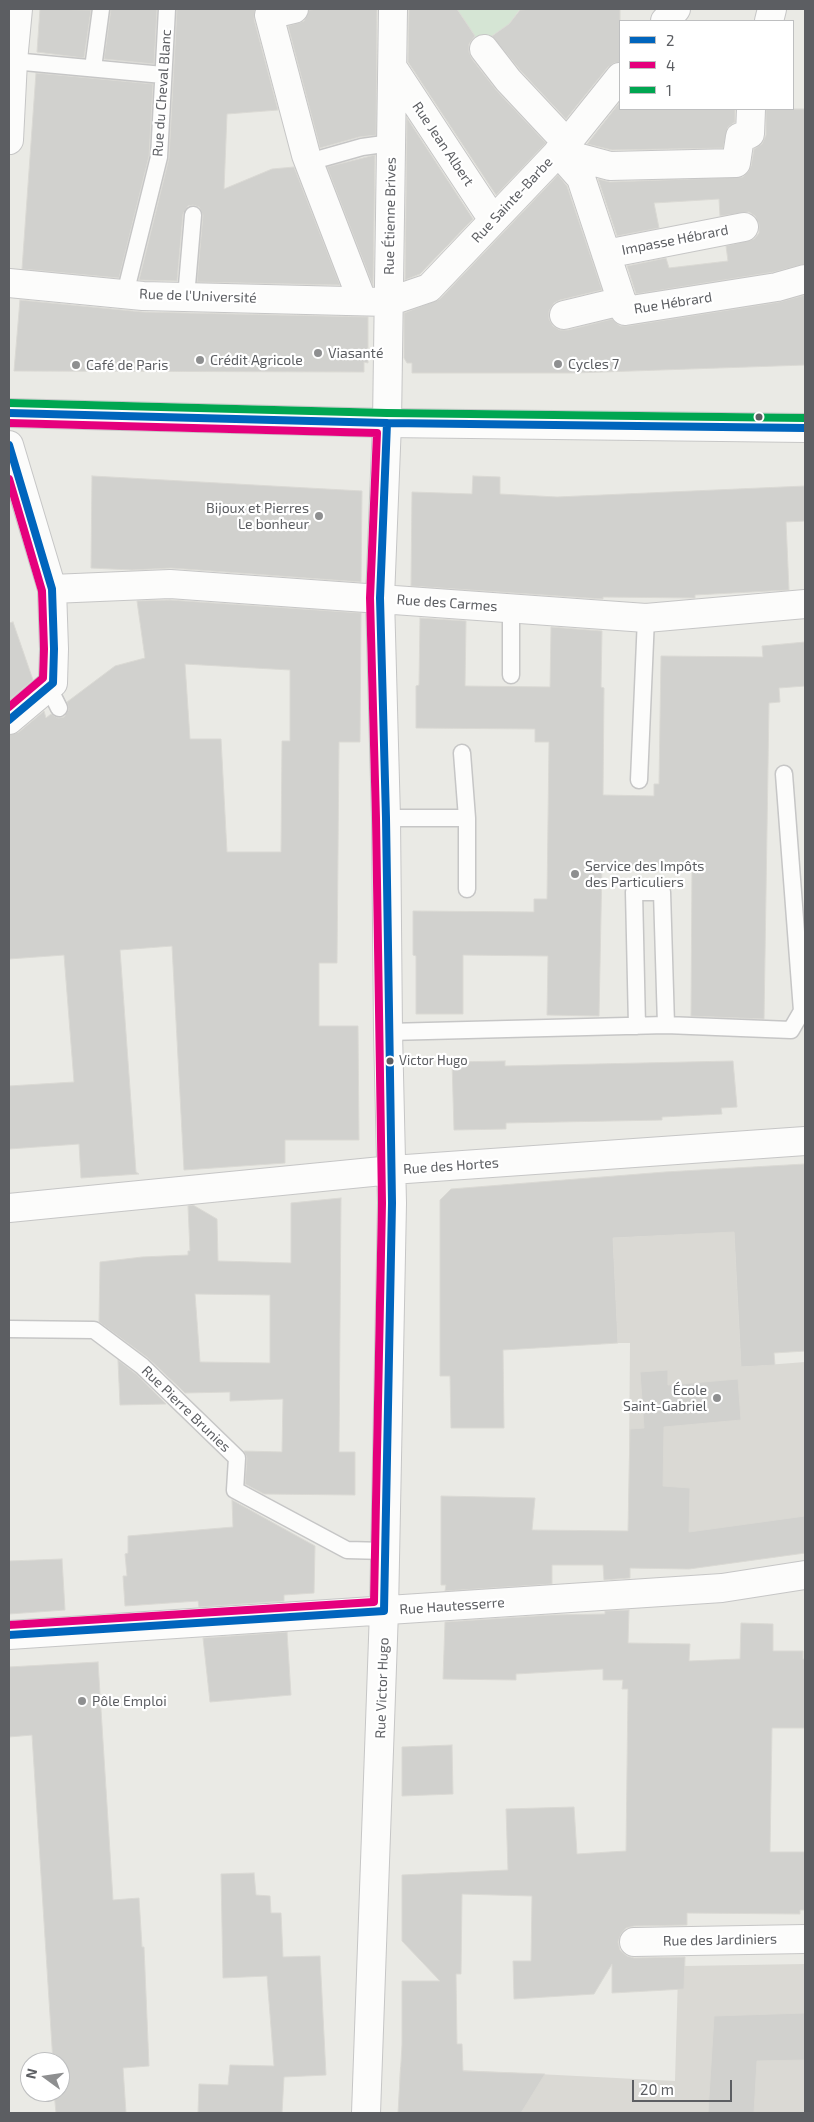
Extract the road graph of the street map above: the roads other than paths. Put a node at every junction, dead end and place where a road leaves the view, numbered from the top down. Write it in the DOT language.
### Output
graph roads {
  1 [pos="18,9"];
  2 [pos="101,9"];
  3 [pos="167,9"];
  4 [pos="294,9"];
  5 [pos="393,9"];
  6 [pos="676,9"];
  7 [pos="666,20"];
  8 [pos="484,49"];
  9 [pos="13,61"];
  10 [pos="93,68"];
  11 [pos="393,68"];
  12 [pos="163,75"];
  13 [pos="619,78"];
  14 [pos="751,110"];
  15 [pos="9,140"];
  16 [pos="391,143"];
  17 [pos="562,148"];
  18 [pos="309,162"];
  19 [pos="192,215"];
  20 [pos="493,220"];
  21 [pos="744,227"];
  22 [pos="606,254"];
  23 [pos="805,279"];
  24 [pos="9,284"];
  25 [pos="125,294"];
  26 [pos="186,297"];
  27 [pos="375,301"];
  28 [pos="622,301"];
  29 [pos="564,315"];
  30 [pos="9,413"];
  31 [pos="386,423"];
  32 [pos="805,428"];
  33 [pos="9,444"];
  34 [pos="52,589"];
  35 [pos="380,598"];
  36 [pos="805,604"];
  37 [pos="511,608"];
  38 [pos="646,618"];
  39 [pos="511,675"];
  40 [pos="9,720"];
  41 [pos="462,754"];
  42 [pos="784,774"];
  43 [pos="639,780"];
  44 [pos="386,818"];
  45 [pos="467,818"];
  46 [pos="467,889"];
  47 [pos="666,1025"];
  48 [pos="637,1026"];
  49 [pos="388,1032"];
  50 [pos="805,1141"];
  51 [pos="392,1170"];
  52 [pos="9,1208"];
  53 [pos="9,1330"];
  54 [pos="385,1551"];
  55 [pos="805,1575"];
  56 [pos="384,1611"];
  57 [pos="9,1636"];
  58 [pos="805,1938"];
  59 [pos="634,1942"];
  60 [pos="366,2113"];
  1 -- 9 [label="street"];
  2 -- 10 [label="lane"];
  3 -- 12 [label="lane, Rue du Cheval Blanc"];
  4 -- 18 [label="street"];
  5 -- 11 [label="street, Rue Étienne Brives"];
  6 -- 7 [label="street"];
  8 -- 17 [label="street, Rue Hébrard"];
  9 -- 10 [label="lane"];
  9 -- 15 [label="street"];
  10 -- 12 [label="lane"];
  11 -- 16 [label="street, Rue Étienne Brives"];
  11 -- 20 [label="street, Rue Jean Albert"];
  12 -- 25 [label="lane, Rue du Cheval Blanc"];
  13 -- 17 [label="street, Rue Sainte-Barbe"];
  14 -- 17 [label="street"];
  16 -- 18 [label="lane"];
  16 -- 27 [label="street, Rue Étienne Brives"];
  17 -- 20 [label="street, Rue Sainte-Barbe"];
  17 -- 22 [label="street, Rue Hébrard"];
  18 -- 27 [label="street"];
  19 -- 26 [label="lane"];
  20 -- 27 [label="street, Rue Sainte-Barbe"];
  21 -- 22 [label="street, Impasse Hébrard"];
  22 -- 28 [label="street, Rue Hébrard"];
  23 -- 28 [label="street, Rue Hébrard"];
  24 -- 25 [label="street, Rue de l'Université"];
  25 -- 26 [label="street, Rue de l'Université"];
  26 -- 27 [label="street, Rue de l'Université"];
  27 -- 31 [label="street, Rue Étienne Brives"];
  28 -- 29 [label="street"];
  30 -- 31 [label="street"];
  31 -- 32 [label="street"];
  31 -- 35 [label="street, Rue Victor Hugo"];
  33 -- 34 [label="street"];
  34 -- 35 [label="street, Rue des Carmes"];
  34 -- 40 [label="street"];
  35 -- 37 [label="street, Rue des Carmes"];
  35 -- 44 [label="street, Rue Victor Hugo"];
  36 -- 38 [label="street, Rue des Carmes"];
  37 -- 38 [label="street, Rue des Carmes"];
  37 -- 39 [label="lane"];
  38 -- 43 [label="lane"];
  41 -- 45 [label="lane"];
  42 -- 47 [label="lane"];
  44 -- 45 [label="lane"];
  44 -- 49 [label="street, Rue Victor Hugo"];
  45 -- 46 [label="lane"];
  47 -- 48 [label="lane"];
  47 -- 48 [label="lane"];
  48 -- 49 [label="lane"];
  49 -- 51 [label="street, Rue Victor Hugo"];
  50 -- 51 [label="street, Rue des Hortes"];
  51 -- 52 [label="street, Rue des Hortes"];
  51 -- 54 [label="street, Rue Victor Hugo"];
  53 -- 54 [label="lane, Rue Pierre Brunies"];
  54 -- 56 [label="street, Rue Victor Hugo"];
  55 -- 56 [label="street, Rue Hautesserre"];
  56 -- 57 [label="street, Rue Hautesserre"];
  56 -- 60 [label="street, Rue Victor Hugo"];
  58 -- 59 [label="street, Rue des Jardiniers"];
}
